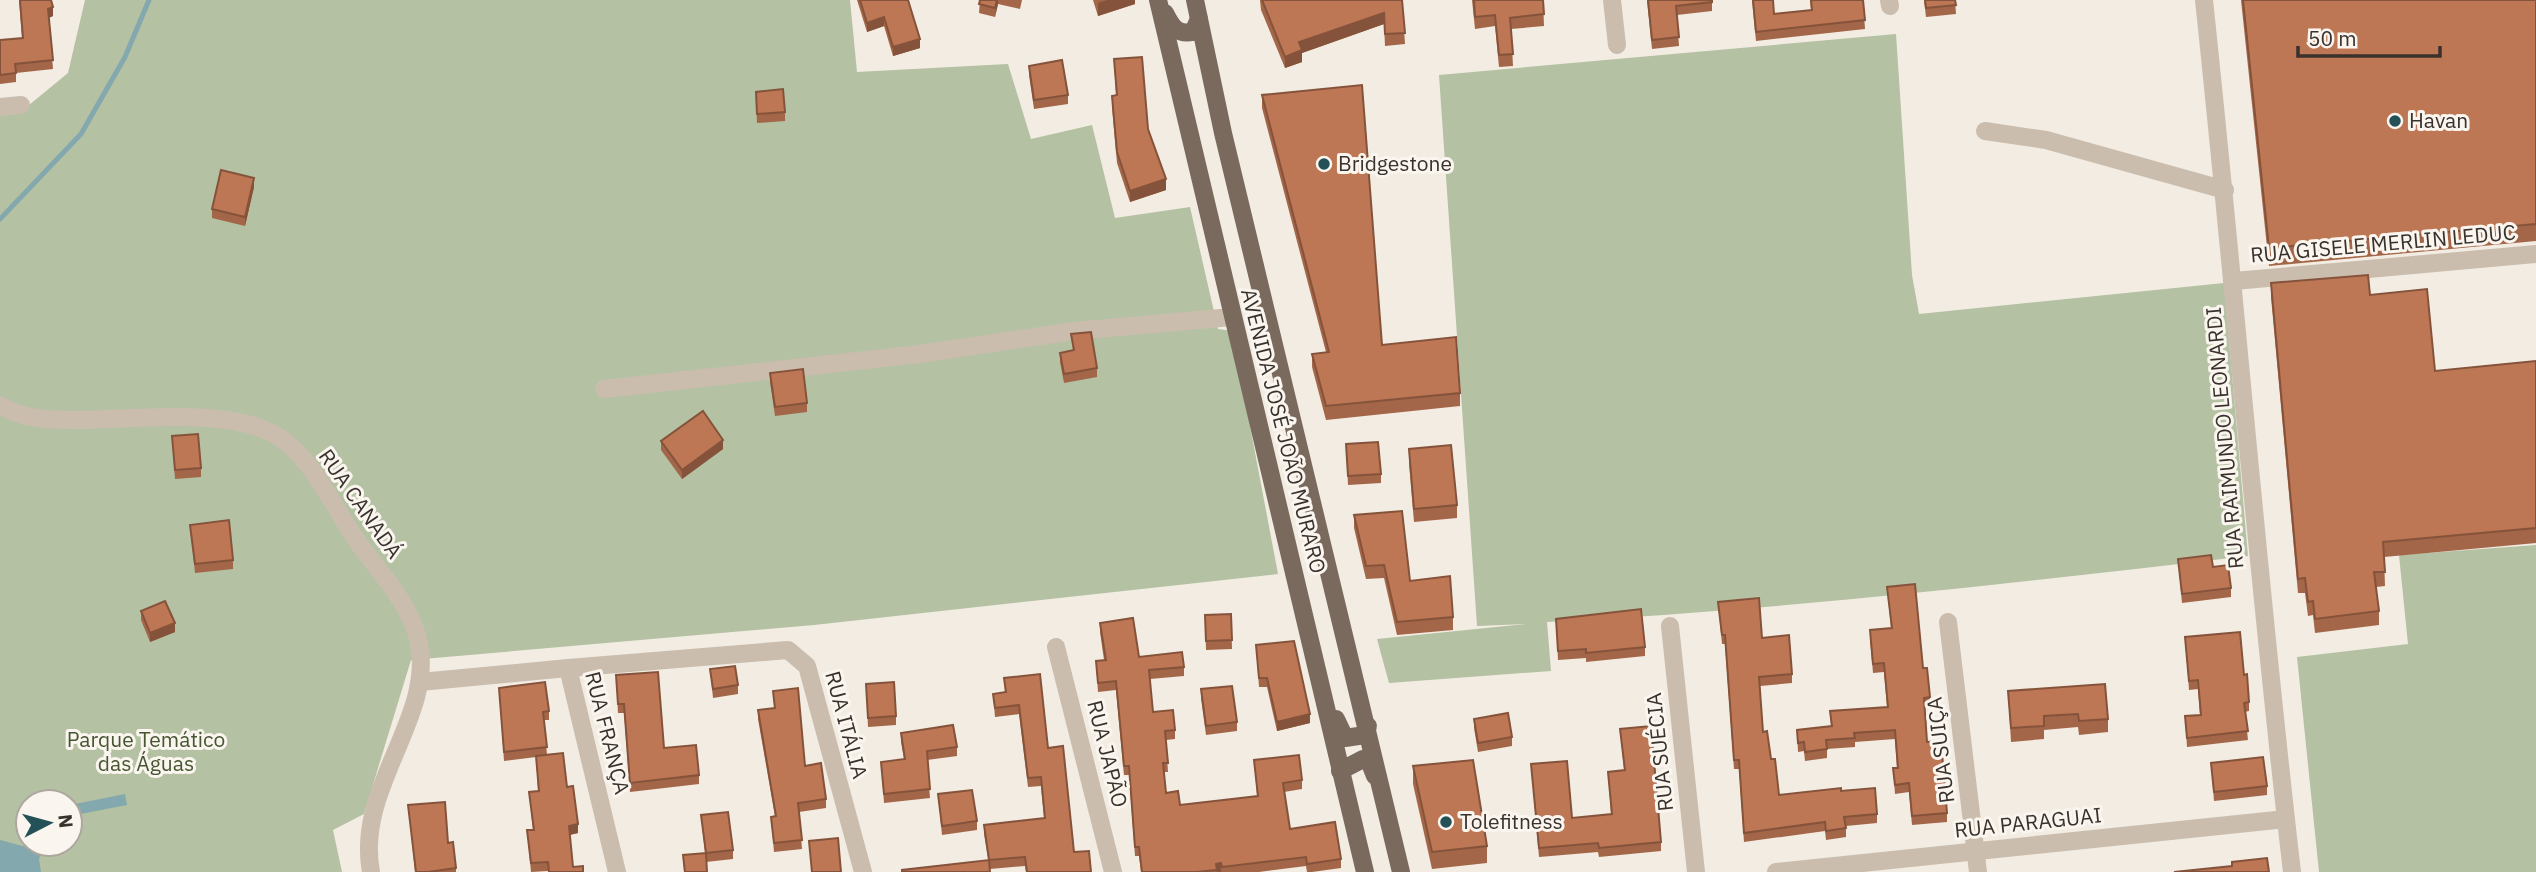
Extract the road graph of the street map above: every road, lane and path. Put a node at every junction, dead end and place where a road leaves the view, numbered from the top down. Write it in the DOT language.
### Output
graph roads {
  1 [pos="1159,0"];
  2 [pos="1195,0"];
  3 [pos="1612,0"];
  4 [pos="2204,0"];
  5 [pos="1199,19"];
  6 [pos="1617,45"];
  7 [pos="21,105"];
  8 [pos="0,107"];
  9 [pos="1984,131"];
  10 [pos="2225,190"];
  11 [pos="2536,254"];
  12 [pos="2234,281"];
  13 [pos="1232,317"];
  14 [pos="604,389"];
  15 [pos="0,405"];
  16 [pos="1948,622"];
  17 [pos="1670,626"];
  18 [pos="1056,647"];
  19 [pos="1314,649"];
  20 [pos="568,668"];
  21 [pos="420,682"];
  22 [pos="1368,726"];
  23 [pos="1340,771"];
  24 [pos="2286,819"];
  25 [pos="1389,822"];
  26 [pos="1976,851"];
  27 [pos="371,872"];
  28 [pos="617,872"];
  29 [pos="863,872"];
  30 [pos="1113,872"];
  31 [pos="1366,872"];
  32 [pos="1401,872"];
  33 [pos="1696,872"];
  34 [pos="1776,872"];
  35 [pos="1978,872"];
  36 [pos="2292,872"];
  1 -- 5 [label="main road"];
  1 -- 13 [label="main road, AVENIDA JOSÉ JOÃO MURARO"];
  2 -- 5 [label="main road, AVENIDA JOSÉ JOÃO MURARO"];
  3 -- 6 [label="street"];
  4 -- 10 [label="street, RUA RAIMUNDO LEONARDI"];
  5 -- 22 [label="main road, AVENIDA JOSÉ JOÃO MURARO"];
  7 -- 8 [label="street"];
  9 -- 10 [label="street"];
  10 -- 12 [label="street, RUA RAIMUNDO LEONARDI"];
  11 -- 12 [label="street, RUA GISELE MERLIN LEDUC"];
  12 -- 24 [label="street, RUA RAIMUNDO LEONARDI"];
  13 -- 14 [label="street"];
  13 -- 19 [label="main road, AVENIDA JOSÉ JOÃO MURARO"];
  15 -- 21 [label="street, RUA CANADÁ"];
  16 -- 26 [label="street, RUA SUIÇA"];
  17 -- 33 [label="street, RUA SUÉCIA"];
  18 -- 30 [label="street, RUA JAPÃO"];
  19 -- 22 [label="main road"];
  19 -- 23 [label="main road, AVENIDA JOSÉ JOÃO MURARO"];
  20 -- 21 [label="street, RUA FRANÇA"];
  20 -- 28 [label="street, RUA FRANÇA"];
  20 -- 29 [label="street, RUA ITÁLIA"];
  21 -- 27 [label="street, RUA CANADÁ"];
  22 -- 25 [label="main road, AVENIDA JOSÉ JOÃO MURARO"];
  23 -- 25 [label="main road"];
  23 -- 31 [label="main road, AVENIDA JOSÉ JOÃO MURARO"];
  24 -- 26 [label="street, RUA PARAGUAI"];
  24 -- 36 [label="street, RUA RAIMUNDO LEONARDI"];
  25 -- 32 [label="main road, AVENIDA JOSÉ JOÃO MURARO"];
  26 -- 34 [label="street, RUA PARAGUAI"];
  26 -- 35 [label="street, RUA SUIÇA"];
}
